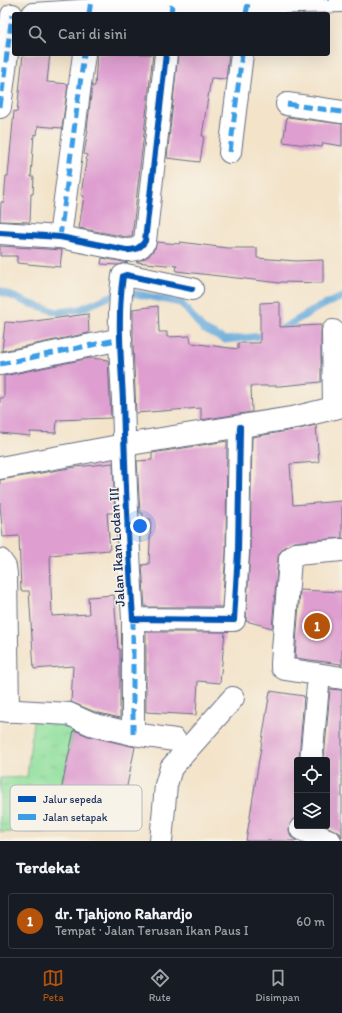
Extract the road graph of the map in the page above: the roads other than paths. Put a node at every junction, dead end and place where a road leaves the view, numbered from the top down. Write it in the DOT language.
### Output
graph roads {
  1 [pos="332,1"];
  2 [pos="90,8"];
  3 [pos="247,8"];
  4 [pos="171,10"];
  5 [pos="47,12"];
  6 [pos="12,33"];
  7 [pos="84,56"];
  8 [pos="166,56"];
  9 [pos="242,56"];
  10 [pos="287,104"];
  11 [pos="0,107"];
  12 [pos="342,112"];
  13 [pos="230,152"];
  14 [pos="0,233"];
  15 [pos="60,237"];
  16 [pos="192,289"];
  17 [pos="333,331"];
  18 [pos="120,339"];
  19 [pos="0,364"];
  20 [pos="338,407"];
  21 [pos="240,427"];
  22 [pos="124,445"];
  23 [pos="0,468"];
  24 [pos="342,550"];
  25 [pos="0,560"];
  26 [pos="133,619"];
  27 [pos="319,675"];
  28 [pos="342,678"];
  29 [pos="233,698"];
  30 [pos="4,711"];
  31 [pos="133,734"];
  32 [pos="175,740"];
  33 [pos="310,757"];
  34 [pos="301,832"];
  35 [pos="161,841"];
  36 [pos="330,841"];
  1 -- 3 [label="street"];
  2 -- 4 [label="street"];
  2 -- 5 [label="street"];
  3 -- 4 [label="street"];
  6 -- 11 [label="street"];
  7 -- 15 [label="street"];
  8 -- 15 [label="street"];
  9 -- 13 [label="street"];
  10 -- 12 [label="street"];
  14 -- 15 [label="street"];
  16 -- 18 [label="street, Jalan Ikan Lodan III"];
  17 -- 20 [label="street"];
  18 -- 19 [label="street"];
  18 -- 22 [label="street, Jalan Ikan Lodan III"];
  20 -- 21 [label="street"];
  21 -- 22 [label="street"];
  21 -- 26 [label="street, Jalan Ikan Lodan III"];
  22 -- 23 [label="street"];
  22 -- 26 [label="street, Jalan Ikan Lodan III"];
  24 -- 27 [label="street"];
  25 -- 30 [label="street"];
  26 -- 31 [label="street"];
  27 -- 28 [label="street"];
  27 -- 33 [label="street"];
  29 -- 35 [label="street"];
  30 -- 31 [label="street"];
  31 -- 32 [label="street"];
  34 -- 36 [label="street"];
}
